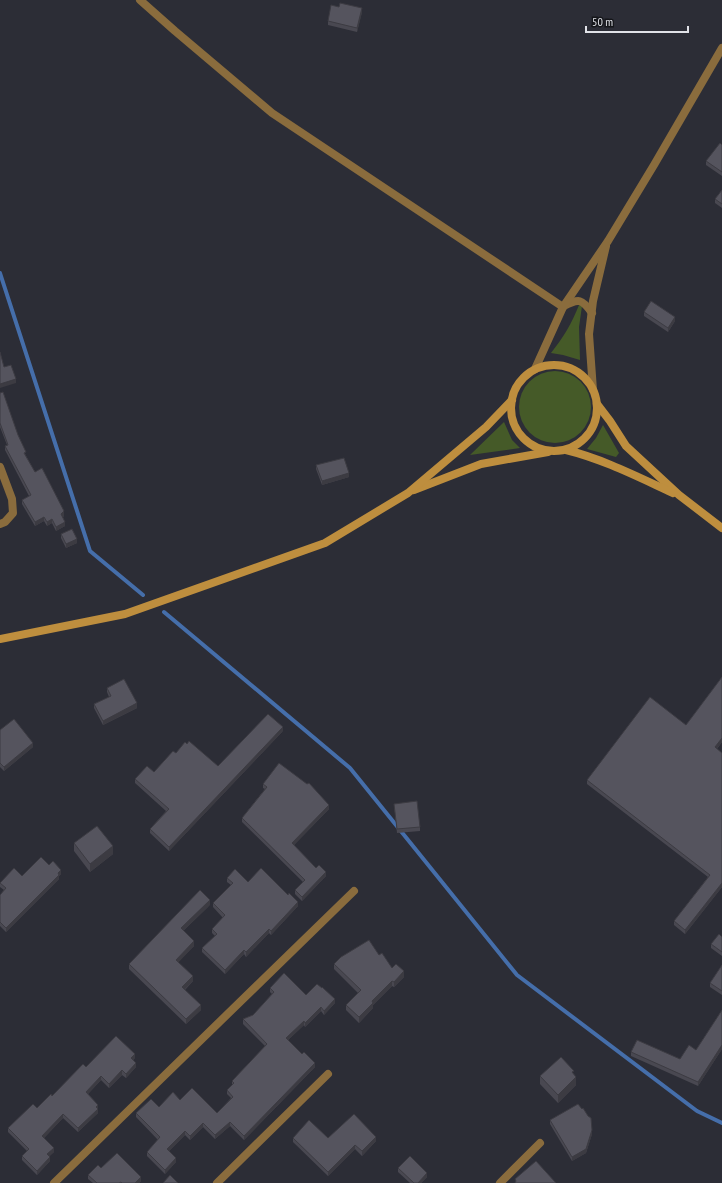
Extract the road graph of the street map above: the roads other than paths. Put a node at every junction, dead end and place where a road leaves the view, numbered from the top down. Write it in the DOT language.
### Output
graph roads {
  1 [pos="140,0"];
  2 [pos="722,48"];
  3 [pos="608,241"];
  4 [pos="563,307"];
  5 [pos="592,313"];
  6 [pos="535,369"];
  7 [pos="593,390"];
  8 [pos="512,400"];
  9 [pos="597,404"];
  10 [pos="566,450"];
  11 [pos="551,451"];
  12 [pos="0,467"];
  13 [pos="408,493"];
  14 [pos="679,495"];
  15 [pos="0,524"];
  16 [pos="722,528"];
  17 [pos="0,639"];
  18 [pos="354,891"];
  19 [pos="328,1074"];
  20 [pos="540,1143"];
  21 [pos="54,1183"];
  22 [pos="217,1183"];
  23 [pos="500,1183"];
  1 -- 4 [label="street"];
  2 -- 3 [label="street"];
  3 -- 4 [label="street"];
  3 -- 5 [label="street"];
  4 -- 5 [label="street"];
  4 -- 6 [label="street"];
  5 -- 7 [label="street"];
  6 -- 7 [label="main road"];
  6 -- 8 [label="main road"];
  7 -- 9 [label="main road"];
  8 -- 11 [label="main road"];
  8 -- 13 [label="main road"];
  9 -- 10 [label="main road"];
  9 -- 14 [label="main road"];
  10 -- 11 [label="main road"];
  10 -- 14 [label="main road"];
  11 -- 13 [label="main road"];
  12 -- 15 [label="street"];
  13 -- 17 [label="main road"];
  14 -- 16 [label="main road"];
  18 -- 21 [label="street"];
  19 -- 22 [label="street"];
  20 -- 23 [label="street"];
}
